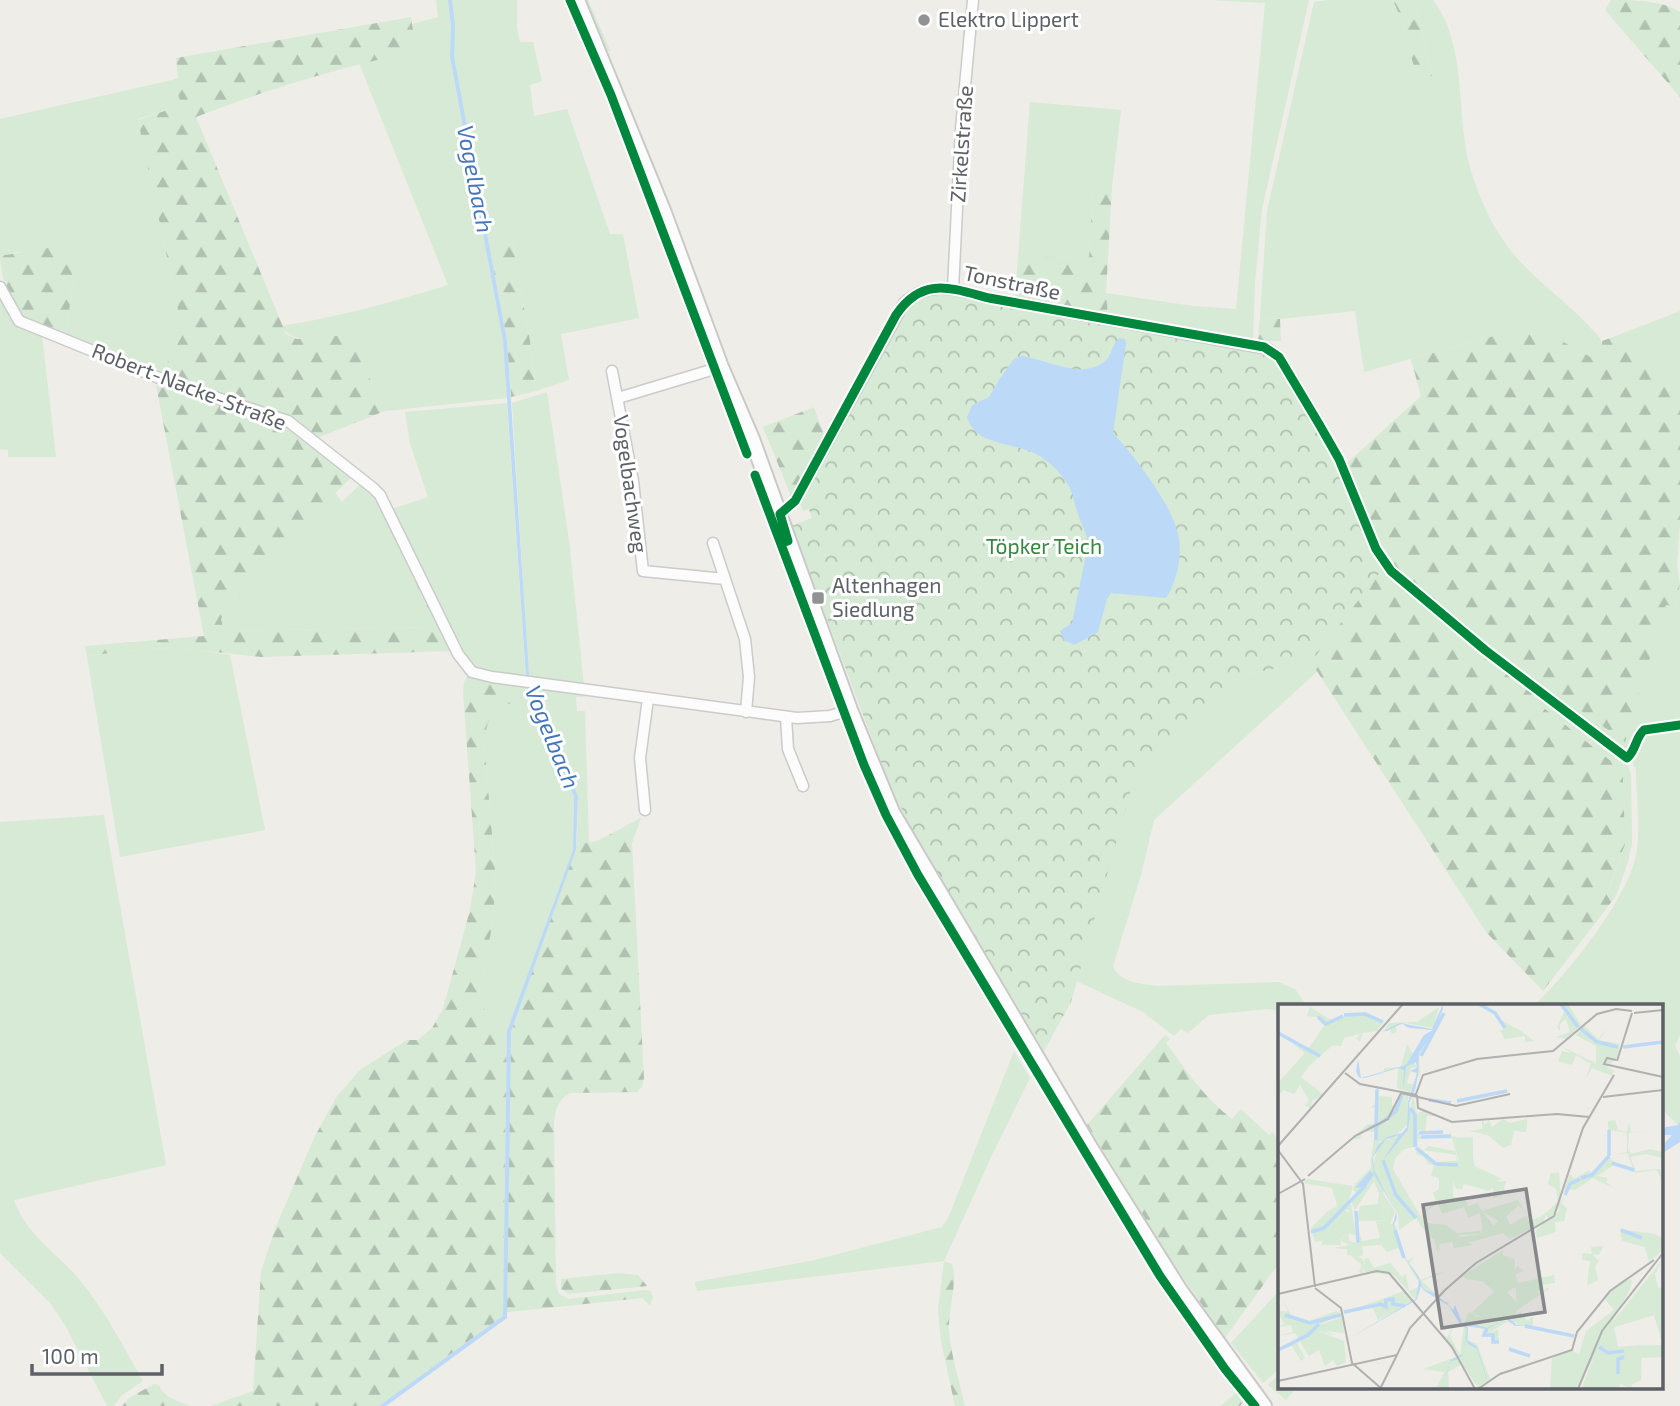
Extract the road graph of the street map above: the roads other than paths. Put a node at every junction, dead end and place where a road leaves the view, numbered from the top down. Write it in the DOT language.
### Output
graph roads {
  1 [pos="577,0"];
  2 [pos="974,0"];
  3 [pos="0,286"];
  4 [pos="953,289"];
  5 [pos="721,367"];
  6 [pos="612,371"];
  7 [pos="618,398"];
  8 [pos="1320,424"];
  9 [pos="780,514"];
  10 [pos="713,543"];
  11 [pos="725,579"];
  12 [pos="648,699"];
  13 [pos="850,710"];
  14 [pos="747,712"];
  15 [pos="786,717"];
  16 [pos="803,786"];
  17 [pos="645,810"];
  18 [pos="1264,1405"];
  1 -- 5 [label="main road"];
  2 -- 4 [label="street, Zirkelstraße"];
  3 -- 12 [label="street, Robert-Nacke-Straße"];
  4 -- 8 [label="street, Tonstraße"];
  4 -- 9 [label="street, Tonstraße"];
  5 -- 7 [label="street, Vogelbachweg"];
  5 -- 9 [label="main road"];
  6 -- 7 [label="street, Vogelbachweg"];
  7 -- 11 [label="street, Vogelbachweg"];
  9 -- 13 [label="main road"];
  10 -- 11 [label="street"];
  11 -- 14 [label="street"];
  12 -- 14 [label="street, Robert-Nacke-Straße"];
  12 -- 17 [label="street"];
  13 -- 15 [label="street, Robert-Nacke-Straße"];
  13 -- 18 [label="main road"];
  14 -- 15 [label="street, Robert-Nacke-Straße"];
  15 -- 16 [label="street"];
}
